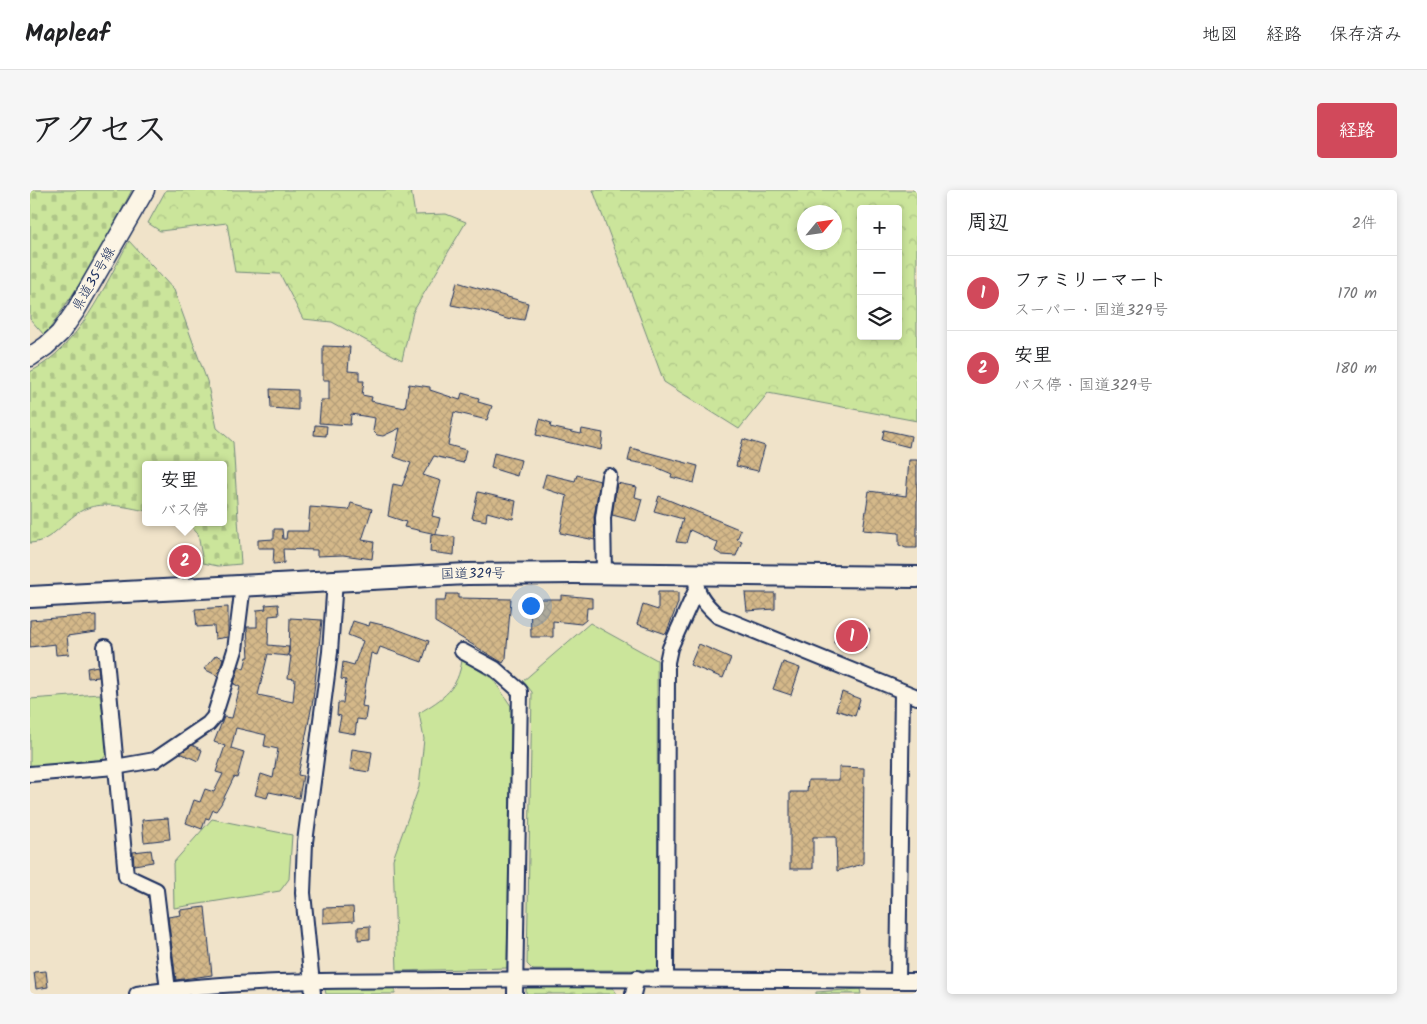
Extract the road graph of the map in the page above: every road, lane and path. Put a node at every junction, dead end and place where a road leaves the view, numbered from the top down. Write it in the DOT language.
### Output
graph roads {
  1 [pos="144,190"];
  2 [pos="30,357"];
  3 [pos="609,476"];
  4 [pos="604,573"];
  5 [pos="917,577"];
  6 [pos="335,580"];
  7 [pos="696,581"];
  8 [pos="243,585"];
  9 [pos="30,597"];
  10 [pos="104,647"];
  11 [pos="462,651"];
  12 [pos="902,692"];
  13 [pos="917,697"];
  14 [pos="115,766"];
  15 [pos="30,774"];
  16 [pos="637,978"];
  17 [pos="516,979"];
  18 [pos="666,979"];
  19 [pos="898,981"];
  20 [pos="917,981"];
  21 [pos="312,988"];
  22 [pos="168,990"];
  23 [pos="137,994"];
  24 [pos="515,994"];
  25 [pos="633,994"];
  1 -- 2 [label="main road, 県道35号線"];
  3 -- 4 [label="street"];
  4 -- 6 [label="highway, 国道329号"];
  4 -- 7 [label="highway, 国道329号"];
  5 -- 7 [label="highway, 国道329号"];
  6 -- 8 [label="highway, 国道329号"];
  6 -- 21 [label="street"];
  7 -- 12 [label="street"];
  7 -- 18 [label="street"];
  8 -- 9 [label="highway, 国道329号"];
  8 -- 14 [label="street"];
  10 -- 14 [label="street"];
  11 -- 17 [label="street"];
  12 -- 13 [label="street"];
  12 -- 19 [label="street"];
  14 -- 15 [label="street"];
  14 -- 22 [label="street"];
  16 -- 17 [label="street"];
  16 -- 18 [label="street"];
  16 -- 25 [label="street"];
  17 -- 21 [label="street"];
  17 -- 24 [label="street"];
  18 -- 19 [label="street"];
  19 -- 20 [label="street"];
  21 -- 22 [label="street"];
  22 -- 23 [label="street"];
}
